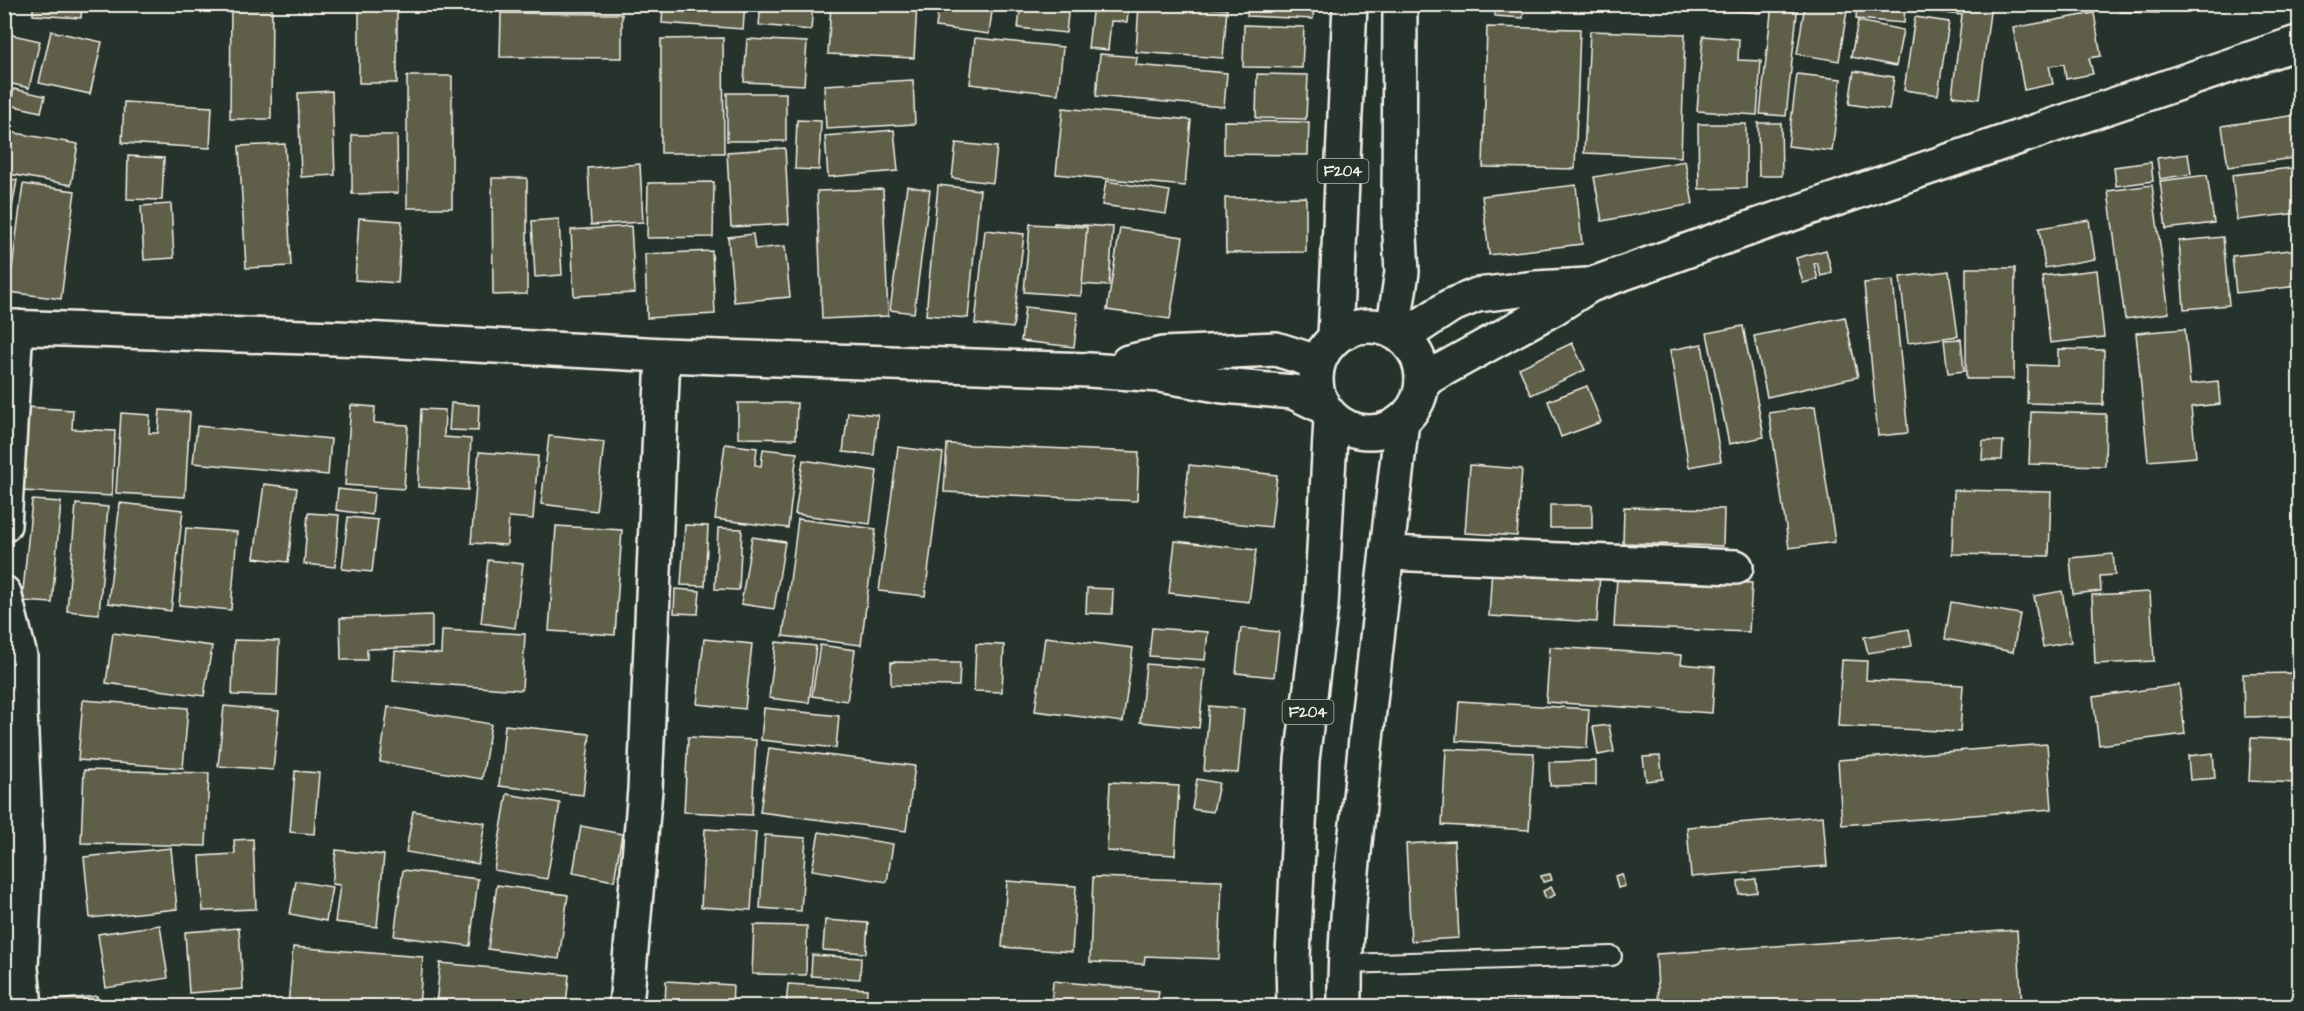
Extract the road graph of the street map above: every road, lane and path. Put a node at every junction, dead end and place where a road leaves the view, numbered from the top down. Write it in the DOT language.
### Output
graph roads {
  1 [pos="1350,4"];
  2 [pos="1400,4"];
  3 [pos="2300,42"];
  4 [pos="1590,285"];
  5 [pos="10,327"];
  6 [pos="1398,334"];
  7 [pos="1326,350"];
  8 [pos="663,355"];
  9 [pos="1089,370"];
  10 [pos="1422,381"];
  11 [pos="1327,412"];
  12 [pos="1402,421"];
  13 [pos="4,525"];
  14 [pos="1387,553"];
  15 [pos="1736,567"];
  16 [pos="4,593"];
  17 [pos="1612,956"];
  18 [pos="1344,964"];
  19 [pos="25,1006"];
  20 [pos="626,1006"];
  21 [pos="1294,1006"];
  22 [pos="1345,1006"];
  1 -- 7 [label="street, F204"];
  2 -- 6 [label="street"];
  3 -- 4 [label="street"];
  4 -- 6 [label="street"];
  4 -- 10 [label="street"];
  5 -- 8 [label="street"];
  5 -- 13 [label="street"];
  6 -- 7 [label="street"];
  6 -- 10 [label="street"];
  7 -- 9 [label="street"];
  7 -- 11 [label="street, F204"];
  8 -- 9 [label="street"];
  8 -- 20 [label="street"];
  9 -- 11 [label="street"];
  10 -- 12 [label="street"];
  11 -- 12 [label="street"];
  11 -- 21 [label="street, F204"];
  12 -- 14 [label="street"];
  14 -- 15 [label="street"];
  14 -- 18 [label="street"];
  16 -- 19 [label="street"];
  17 -- 18 [label="lane"];
  18 -- 22 [label="street"];
}
